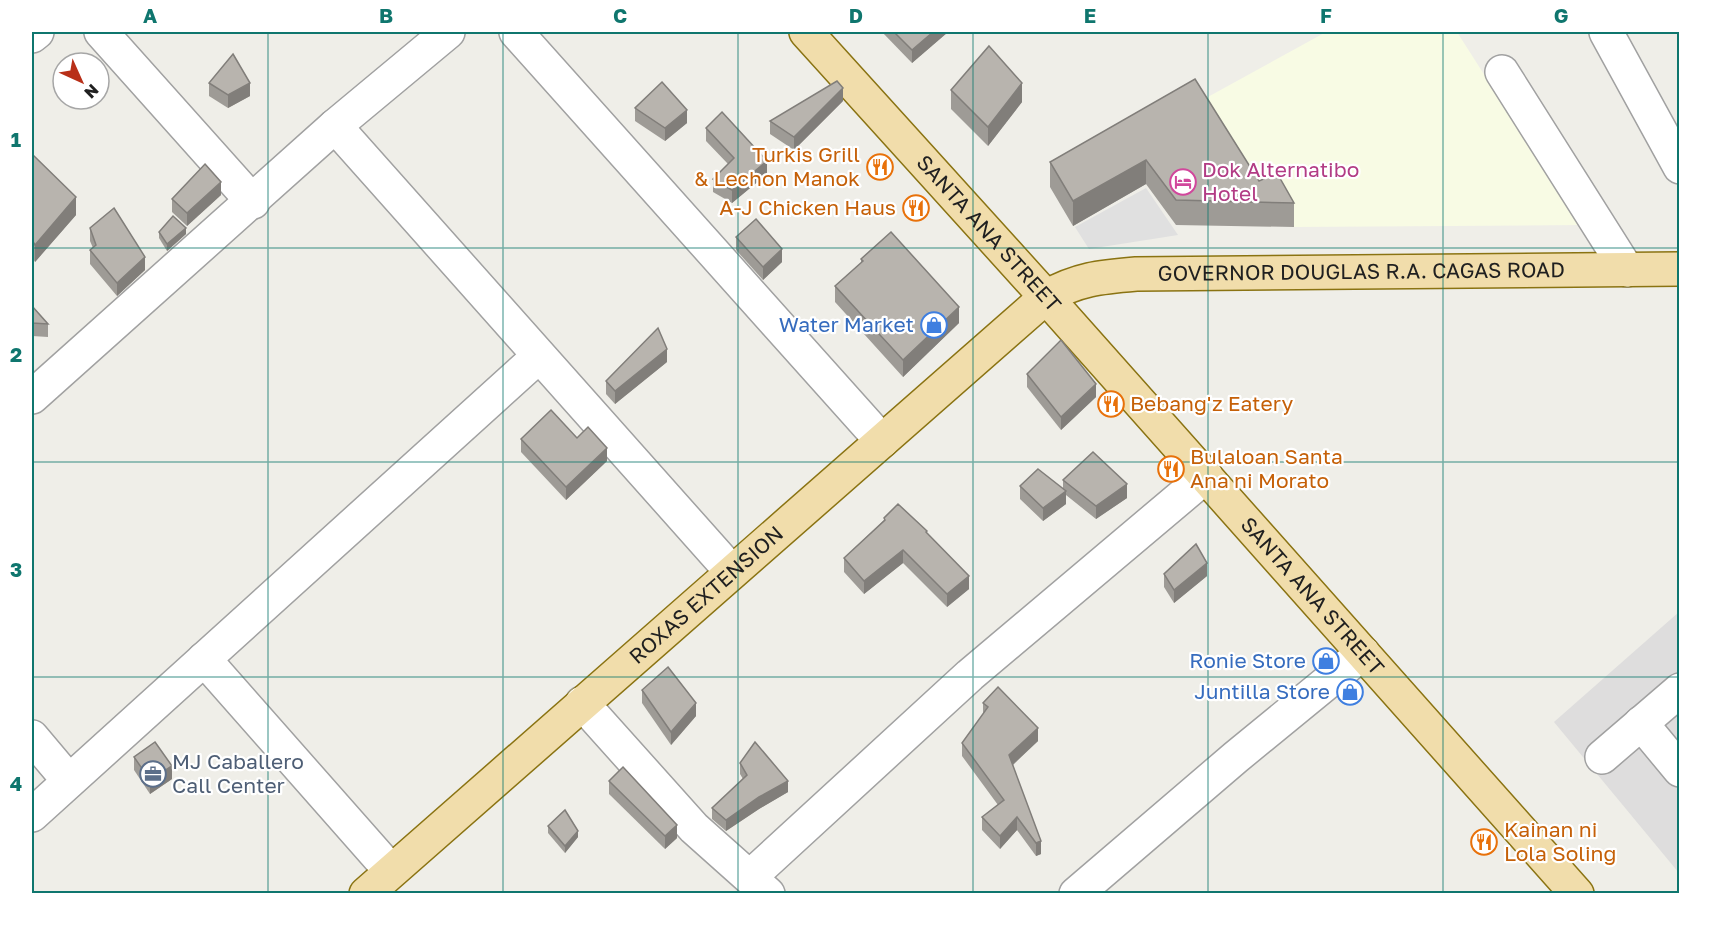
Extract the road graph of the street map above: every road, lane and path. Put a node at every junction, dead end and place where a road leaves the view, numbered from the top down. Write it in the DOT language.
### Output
graph roads {
  1 [pos="37,32"];
  2 [pos="101,32"];
  3 [pos="448,32"];
  4 [pos="516,32"];
  5 [pos="806,32"];
  6 [pos="1606,32"];
  7 [pos="32,36"];
  8 [pos="1502,72"];
  9 [pos="335,126"];
  10 [pos="1680,167"];
  11 [pos="253,202"];
  12 [pos="1680,268"];
  13 [pos="1627,270"];
  14 [pos="1046,297"];
  15 [pos="539,356"];
  16 [pos="32,397"];
  17 [pos="882,441"];
  18 [pos="1206,476"];
  19 [pos="732,572"];
  20 [pos="1364,653"];
  21 [pos="204,659"];
  22 [pos="1680,690"];
  23 [pos="582,704"];
  24 [pos="1641,723"];
  25 [pos="32,737"];
  26 [pos="1602,758"];
  27 [pos="1680,770"];
  28 [pos="69,781"];
  29 [pos="32,815"];
  30 [pos="391,871"];
  31 [pos="759,885"];
  32 [pos="366,894"];
  33 [pos="1076,894"];
  34 [pos="1577,894"];
  1 -- 7 [label="street"];
  2 -- 11 [label="street"];
  3 -- 9 [label="street"];
  4 -- 17 [label="street"];
  5 -- 14 [label="main road, SANTA ANA STREET"];
  6 -- 10 [label="street"];
  8 -- 13 [label="street"];
  9 -- 11 [label="street"];
  9 -- 15 [label="street"];
  11 -- 16 [label="street"];
  12 -- 13 [label="main road, GOVERNOR DOUGLAS R.A. CAGAS ROAD"];
  13 -- 14 [label="main road, GOVERNOR DOUGLAS R.A. CAGAS ROAD"];
  14 -- 17 [label="main road, ROXAS EXTENSION"];
  14 -- 18 [label="main road, SANTA ANA STREET"];
  15 -- 19 [label="street"];
  15 -- 21 [label="street"];
  17 -- 19 [label="main road, ROXAS EXTENSION"];
  18 -- 20 [label="main road, SANTA ANA STREET"];
  18 -- 31 [label="street"];
  19 -- 23 [label="main road, ROXAS EXTENSION"];
  20 -- 33 [label="street"];
  20 -- 34 [label="main road, SANTA ANA STREET"];
  21 -- 28 [label="street"];
  21 -- 30 [label="street"];
  22 -- 24 [label="street"];
  23 -- 30 [label="main road, ROXAS EXTENSION"];
  23 -- 31 [label="street"];
  24 -- 26 [label="street"];
  24 -- 27 [label="street"];
  25 -- 28 [label="street"];
  28 -- 29 [label="street"];
  30 -- 32 [label="main road, ROXAS EXTENSION"];
}
